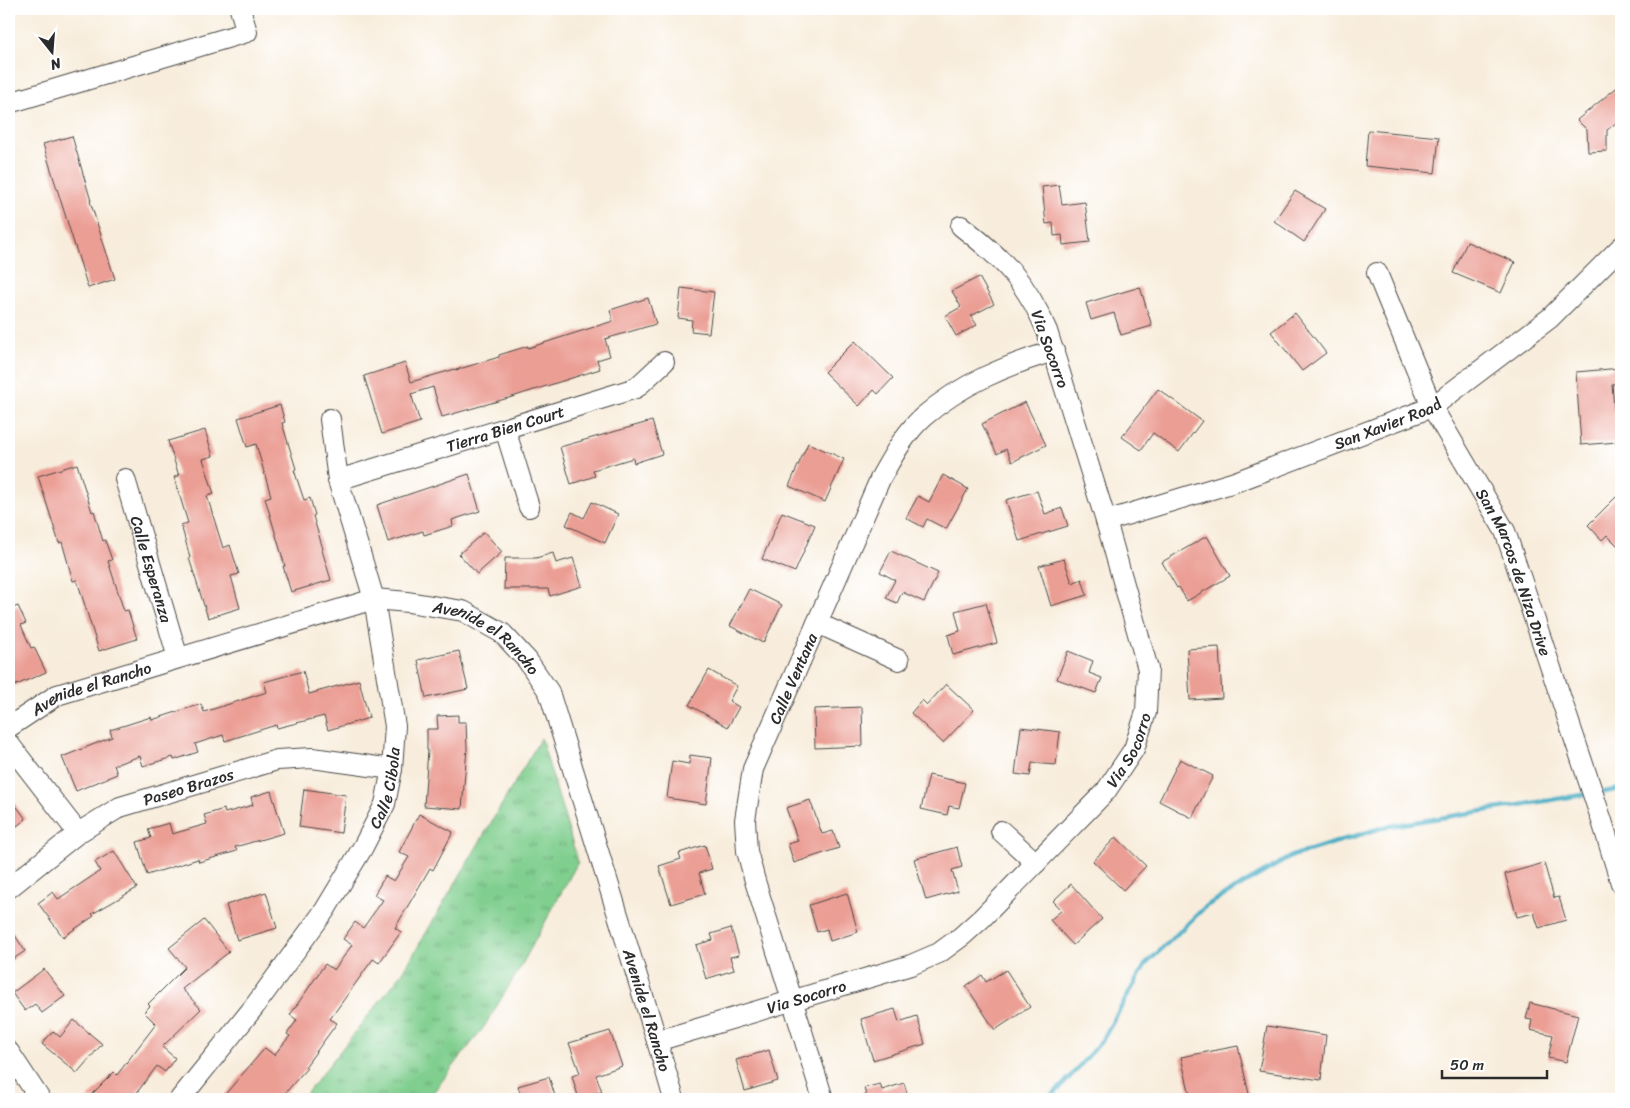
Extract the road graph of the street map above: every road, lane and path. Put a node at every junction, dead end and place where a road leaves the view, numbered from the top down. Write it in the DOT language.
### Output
graph roads {
  1 [pos="240,9"];
  2 [pos="9,103"];
  3 [pos="961,226"];
  4 [pos="1621,247"];
  5 [pos="1377,273"];
  6 [pos="1054,351"];
  7 [pos="664,362"];
  8 [pos="1432,407"];
  9 [pos="330,420"];
  10 [pos="505,429"];
  11 [pos="125,479"];
  12 [pos="338,480"];
  13 [pos="529,507"];
  14 [pos="1106,521"];
  15 [pos="374,599"];
  16 [pos="817,623"];
  17 [pos="178,658"];
  18 [pos="899,660"];
  19 [pos="9,727"];
  20 [pos="9,744"];
  21 [pos="392,769"];
  22 [pos="1001,831"];
  23 [pos="78,833"];
  24 [pos="1036,863"];
  25 [pos="1621,883"];
  26 [pos="9,888"];
  27 [pos="792,1000"];
  28 [pos="657,1041"];
  29 [pos="9,1052"];
  30 [pos="40,1099"];
  31 [pos="180,1099"];
  32 [pos="674,1099"];
  33 [pos="823,1099"];
  1 -- 2 [label="street"];
  3 -- 6 [label="street, Via Socorro"];
  4 -- 8 [label="street, San Xavier Road"];
  5 -- 8 [label="street, San Marcos de Niza Drive"];
  6 -- 14 [label="street, Via Socorro"];
  6 -- 16 [label="street, Calle Ventana"];
  7 -- 10 [label="street, Tierra Bien Court"];
  8 -- 14 [label="street, San Xavier Road"];
  8 -- 25 [label="street, San Marcos de Niza Drive"];
  9 -- 12 [label="street, Calle Cibola"];
  10 -- 12 [label="street, Tierra Bien Court"];
  10 -- 13 [label="street"];
  11 -- 17 [label="street, Calle Esperanza"];
  12 -- 15 [label="street, Calle Cibola"];
  14 -- 24 [label="street, Via Socorro"];
  15 -- 17 [label="street, Avenide el Rancho"];
  15 -- 21 [label="street, Calle Cibola"];
  15 -- 28 [label="street, Avenide el Rancho"];
  16 -- 18 [label="street"];
  16 -- 27 [label="street, Calle Ventana"];
  17 -- 19 [label="street, Avenide el Rancho"];
  20 -- 23 [label="street"];
  21 -- 23 [label="street, Paseo Brazos"];
  21 -- 31 [label="street, Calle Cibola"];
  22 -- 24 [label="street"];
  23 -- 26 [label="street, Paseo Brazos"];
  24 -- 27 [label="street, Via Socorro"];
  27 -- 28 [label="street, Via Socorro"];
  27 -- 33 [label="street, Calle Ventana"];
  28 -- 32 [label="street, Avenide el Rancho"];
  29 -- 30 [label="street"];
}
